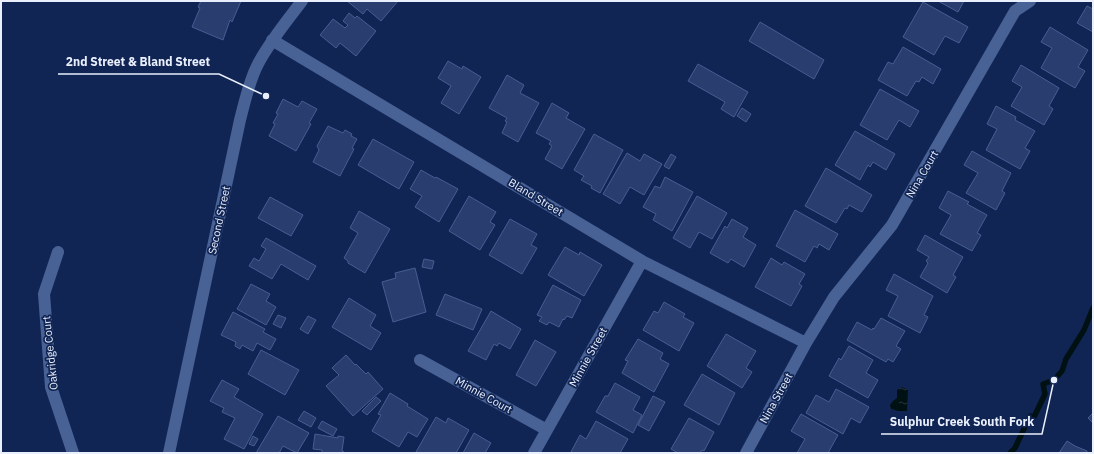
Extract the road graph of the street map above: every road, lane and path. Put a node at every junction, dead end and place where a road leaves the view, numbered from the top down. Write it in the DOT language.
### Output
graph roads {
  1 [pos="302,1"];
  2 [pos="1030,1"];
  3 [pos="272,40"];
  4 [pos="58,252"];
  5 [pos="642,260"];
  6 [pos="806,343"];
  7 [pos="420,360"];
  8 [pos="548,430"];
  9 [pos="73,453"];
  10 [pos="169,453"];
  11 [pos="534,453"];
  12 [pos="746,453"];
  1 -- 3 [label="street, Second Street"];
  2 -- 6 [label="street, Nina Court"];
  3 -- 5 [label="street, Bland Street"];
  3 -- 10 [label="street, Second Street"];
  4 -- 9 [label="street, Oakridge Court"];
  5 -- 6 [label="street, Bland Street"];
  5 -- 8 [label="street, Minnie Street"];
  6 -- 12 [label="street, Nina Street"];
  7 -- 8 [label="street, Minnie Court"];
  8 -- 11 [label="street, Minnie Street"];
}
